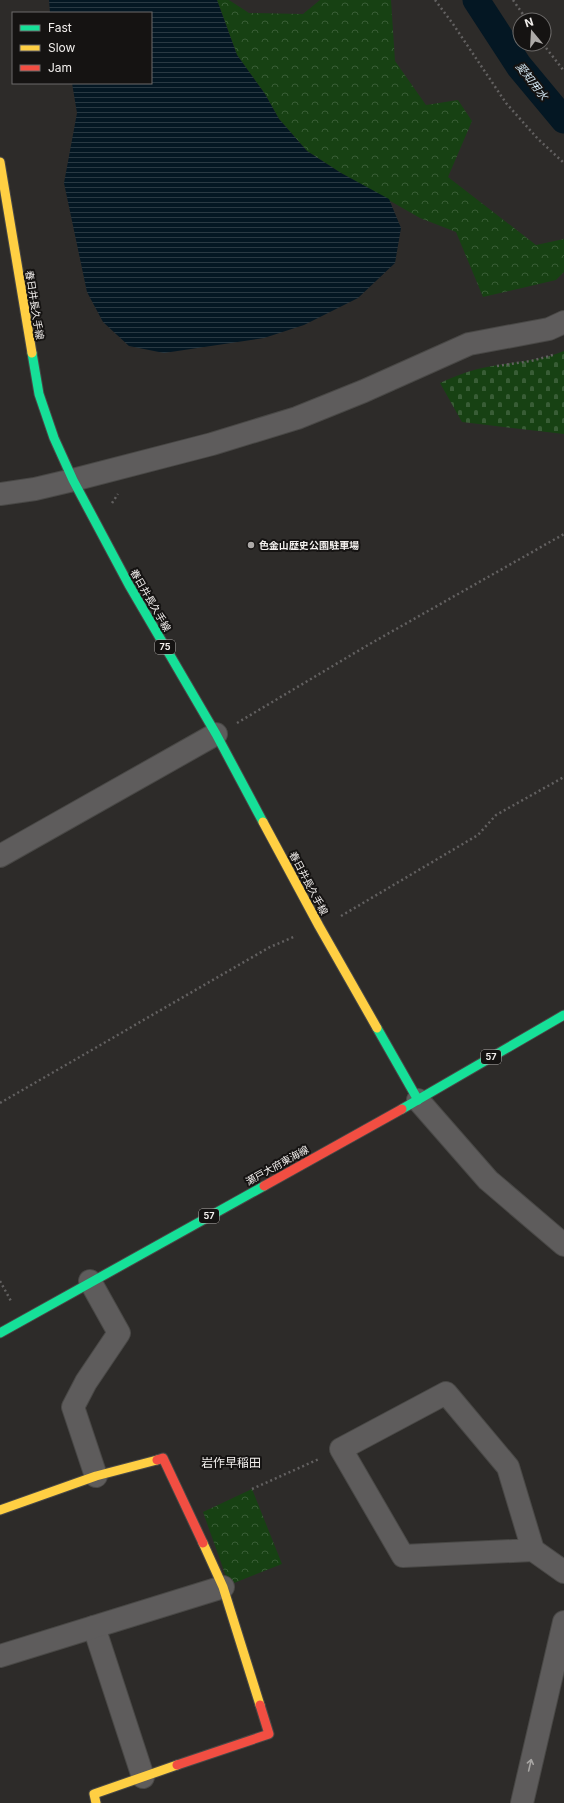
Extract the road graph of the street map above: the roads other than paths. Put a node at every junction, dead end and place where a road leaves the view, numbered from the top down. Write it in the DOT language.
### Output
graph roads {
  1 [pos="0,162"];
  2 [pos="564,322"];
  3 [pos="73,480"];
  4 [pos="0,494"];
  5 [pos="216,734"];
  6 [pos="0,856"];
  7 [pos="564,1015"];
  8 [pos="418,1100"];
  9 [pos="564,1245"];
  10 [pos="90,1281"];
  11 [pos="0,1333"];
  12 [pos="96,1476"];
  13 [pos="0,1510"];
  14 [pos="533,1550"];
  15 [pos="564,1572"];
  16 [pos="223,1587"];
  17 [pos="564,1622"];
  18 [pos="94,1627"];
  19 [pos="0,1656"];
  20 [pos="143,1777"];
  21 [pos="96,1803"];
  22 [pos="522,1803"];
  1 -- 3 [label="main road, 春日井長久手線 / 75"];
  2 -- 3 [label="street"];
  3 -- 4 [label="street"];
  3 -- 5 [label="main road, 春日井長久手線 / 75"];
  5 -- 6 [label="street"];
  5 -- 8 [label="main road, 春日井長久手線 / 75"];
  7 -- 8 [label="main road, 瀬戸大府東海線 / 57"];
  8 -- 9 [label="street"];
  8 -- 10 [label="main road, 瀬戸大府東海線 / 57"];
  10 -- 11 [label="main road, 瀬戸大府東海線 / 57"];
  10 -- 12 [label="street"];
  12 -- 13 [label="main road"];
  12 -- 16 [label="main road"];
  14 -- 14 [label="street"];
  14 -- 15 [label="street"];
  16 -- 18 [label="street"];
  16 -- 20 [label="main road"];
  22 -- 17 [label="street, one-way"];
  18 -- 19 [label="street"];
  18 -- 20 [label="street"];
  20 -- 21 [label="main road"];
}
